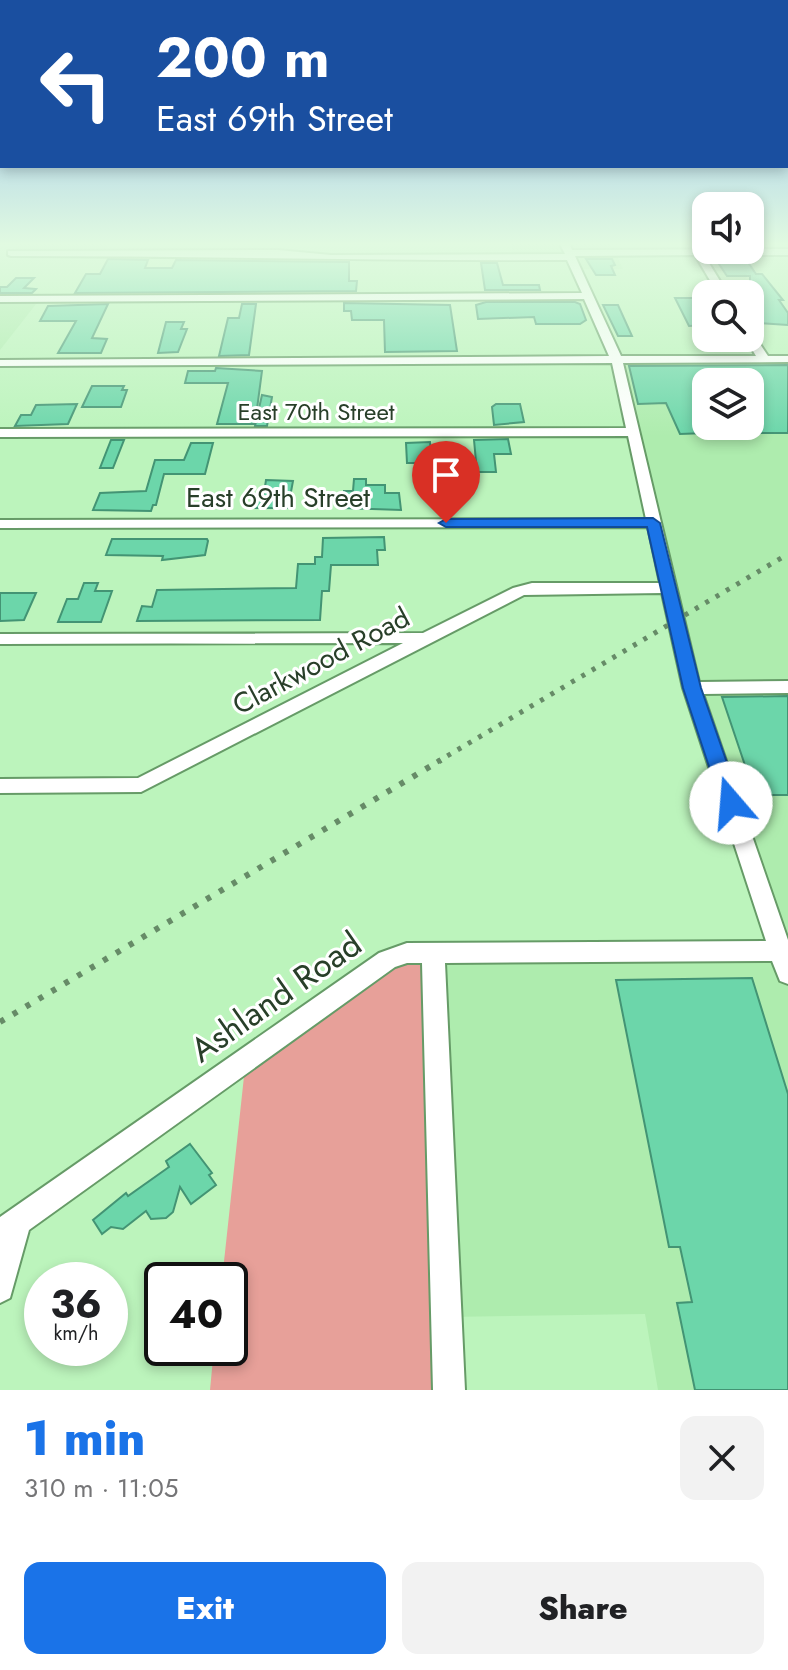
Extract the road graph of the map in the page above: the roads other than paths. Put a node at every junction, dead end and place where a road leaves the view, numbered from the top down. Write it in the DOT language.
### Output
graph roads {
  1 [pos="593,307"];
  2 [pos="760,352"];
  3 [pos="764,359"];
  4 [pos="788,359"];
  5 [pos="617,361"];
  6 [pos="0,363"];
  7 [pos="632,432"];
  8 [pos="0,433"];
  9 [pos="653,523"];
  10 [pos="0,524"];
  11 [pos="668,588"];
  12 [pos="427,638"];
  13 [pos="0,639"];
  14 [pos="788,687"];
  15 [pos="692,688"];
  16 [pos="0,786"];
  17 [pos="433,953"];
  18 [pos="785,962"];
  19 [pos="8,1228"];
  20 [pos="0,1288"];
  21 [pos="449,1390"];
  1 -- 5 [label="street"];
  2 -- 3 [label="street"];
  3 -- 4 [label="street"];
  3 -- 5 [label="street"];
  5 -- 6 [label="street"];
  5 -- 7 [label="street"];
  7 -- 8 [label="street, East 70th Street"];
  7 -- 9 [label="street"];
  9 -- 10 [label="street, East 69th Street"];
  9 -- 11 [label="street"];
  11 -- 12 [label="street, Clarkwood Road"];
  11 -- 15 [label="street"];
  12 -- 13 [label="street"];
  12 -- 16 [label="street, Clarkwood Road"];
  14 -- 15 [label="street"];
  15 -- 18 [label="street"];
  17 -- 18 [label="street, Ashland Road"];
  17 -- 19 [label="street, Ashland Road"];
  17 -- 21 [label="street"];
  19 -- 20 [label="street"];
}
